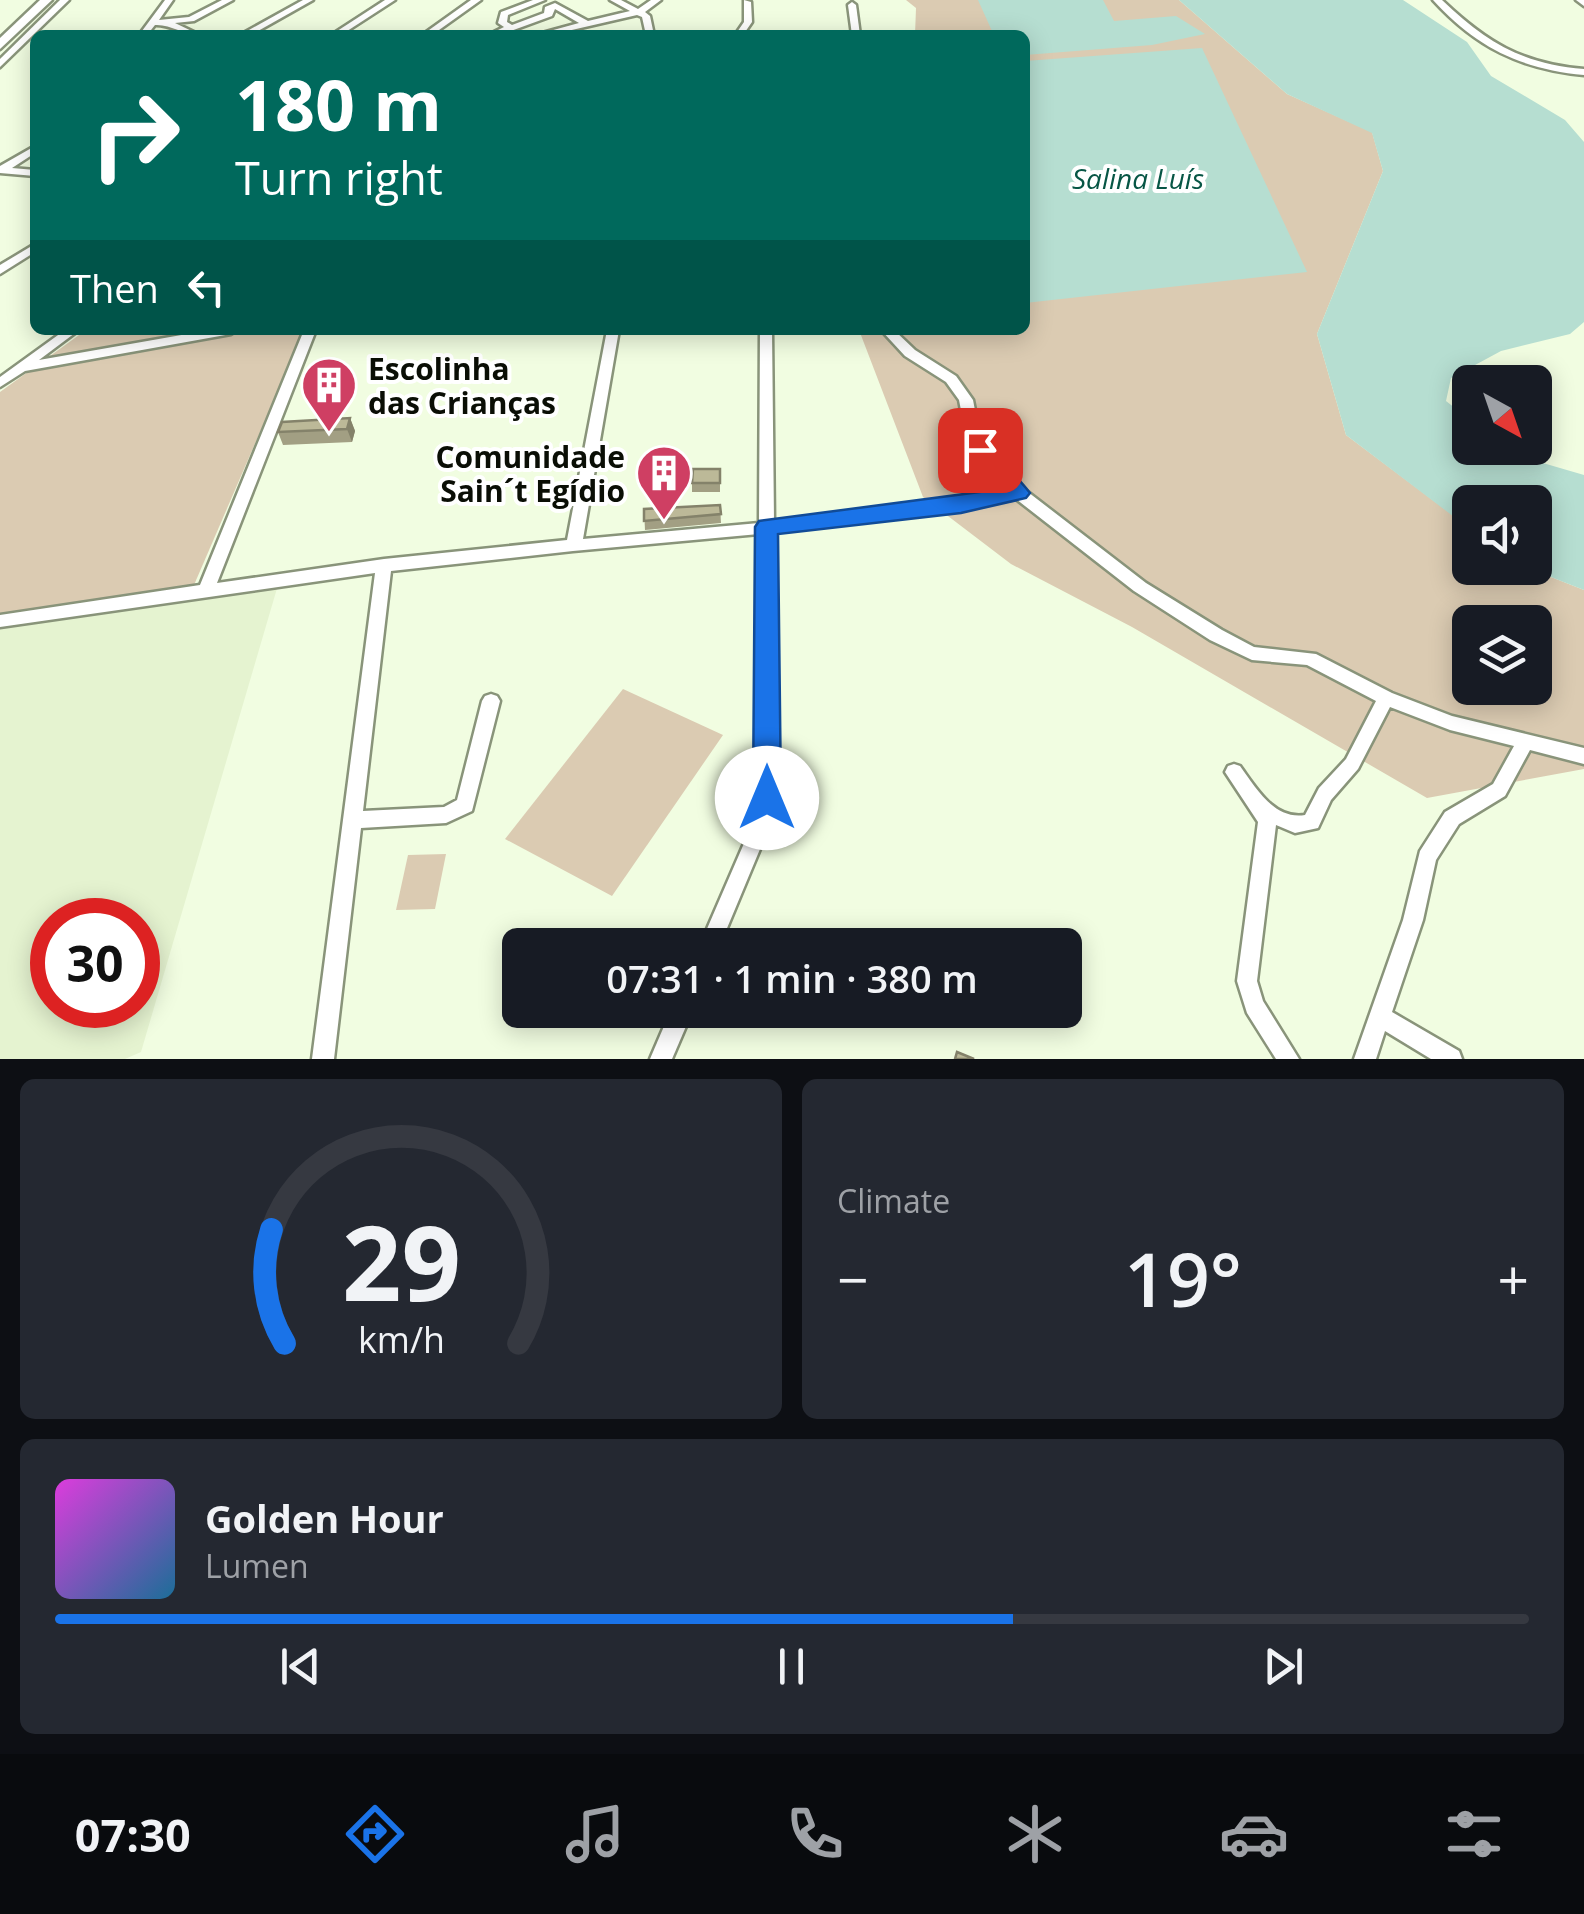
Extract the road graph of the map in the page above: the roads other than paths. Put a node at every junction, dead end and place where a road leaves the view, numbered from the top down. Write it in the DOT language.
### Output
graph roads {
  1 [pos="46,0"];
  2 [pos="65,0"];
  3 [pos="169,0"];
  4 [pos="229,0"];
  5 [pos="310,0"];
  6 [pos="391,0"];
  7 [pos="477,0"];
  8 [pos="543,0"];
  9 [pos="614,0"];
  10 [pos="657,0"];
  11 [pos="1437,0"];
  12 [pos="747,2"];
  13 [pos="852,5"];
  14 [pos="555,6"];
  15 [pos="639,12"];
  16 [pos="46,18"];
  17 [pos="166,22"];
  18 [pos="150,23"];
  19 [pos="31,24"];
  20 [pos="587,24"];
  21 [pos="512,28"];
  22 [pos="146,30"];
  23 [pos="184,30"];
  24 [pos="253,30"];
  25 [pos="343,30"];
  26 [pos="433,30"];
  27 [pos="506,30"];
  28 [pos="561,30"];
  29 [pos="650,30"];
  30 [pos="742,30"];
  31 [pos="855,30"];
  32 [pos="0,46"];
  33 [pos="17,47"];
  34 [pos="0,64"];
  35 [pos="1584,72"];
  36 [pos="30,153"];
  37 [pos="3,172"];
  38 [pos="30,173"];
  39 [pos="30,250"];
  40 [pos="0,270"];
  41 [pos="65,335"];
  42 [pos="203,335"];
  43 [pos="308,335"];
  44 [pos="612,335"];
  45 [pos="766,335"];
  46 [pos="892,335"];
  47 [pos="20,368"];
  48 [pos="0,382"];
  49 [pos="1018,493"];
  50 [pos="767,527"];
  51 [pos="574,545"];
  52 [pos="384,566"];
  53 [pos="206,590"];
  54 [pos="0,621"];
  55 [pos="1386,698"];
  56 [pos="491,701"];
  57 [pos="1525,742"];
  58 [pos="1584,756"];
  59 [pos="1234,772"];
  60 [pos="1264,811"];
  61 [pos="351,820"];
  62 [pos="717,928"];
  63 [pos="1381,1017"];
  64 [pos="674,1028"];
  65 [pos="323,1059"];
  66 [pos="661,1059"];
  67 [pos="1288,1059"];
  68 [pos="1365,1059"];
  69 [pos="1451,1059"];
  1 -- 19 [label="main road"];
  2 -- 16 [label="street"];
  3 -- 18 [label="street"];
  4 -- 17 [label="street"];
  5 -- 24 [label="street"];
  6 -- 25 [label="street"];
  7 -- 26 [label="street"];
  8 -- 14 [label="street"];
  8 -- 21 [label="street"];
  9 -- 15 [label="street"];
  10 -- 15 [label="street"];
  11 -- 35 [label="street"];
  12 -- 30 [label="street"];
  13 -- 31 [label="street"];
  14 -- 20 [label="street"];
  14 -- 21 [label="street"];
  15 -- 20 [label="street"];
  15 -- 29 [label="street"];
  16 -- 19 [label="main road"];
  17 -- 18 [label="street"];
  17 -- 23 [label="street"];
  18 -- 22 [label="street"];
  19 -- 32 [label="main road"];
  19 -- 33 [label="street"];
  20 -- 28 [label="street"];
  21 -- 27 [label="street"];
  32 -- 33 [label="main road"];
  33 -- 34 [label="street"];
  36 -- 37 [label="street"];
  37 -- 38 [label="street"];
  39 -- 40 [label="street"];
  41 -- 47 [label="street"];
  42 -- 47 [label="street"];
  43 -- 53 [label="street"];
  44 -- 51 [label="street"];
  45 -- 50 [label="street"];
  46 -- 49 [label="street"];
  47 -- 48 [label="street"];
  49 -- 50 [label="street"];
  49 -- 55 [label="street"];
  50 -- 51 [label="street"];
  50 -- 62 [label="street"];
  51 -- 52 [label="street"];
  52 -- 53 [label="street"];
  52 -- 61 [label="street"];
  53 -- 54 [label="street"];
  55 -- 57 [label="street"];
  55 -- 60 [label="street"];
  56 -- 61 [label="street"];
  57 -- 58 [label="street"];
  57 -- 63 [label="street"];
  59 -- 60 [label="street"];
  60 -- 67 [label="street"];
  61 -- 65 [label="street"];
  63 -- 68 [label="street"];
  63 -- 69 [label="street"];
  64 -- 66 [label="street"];
}
